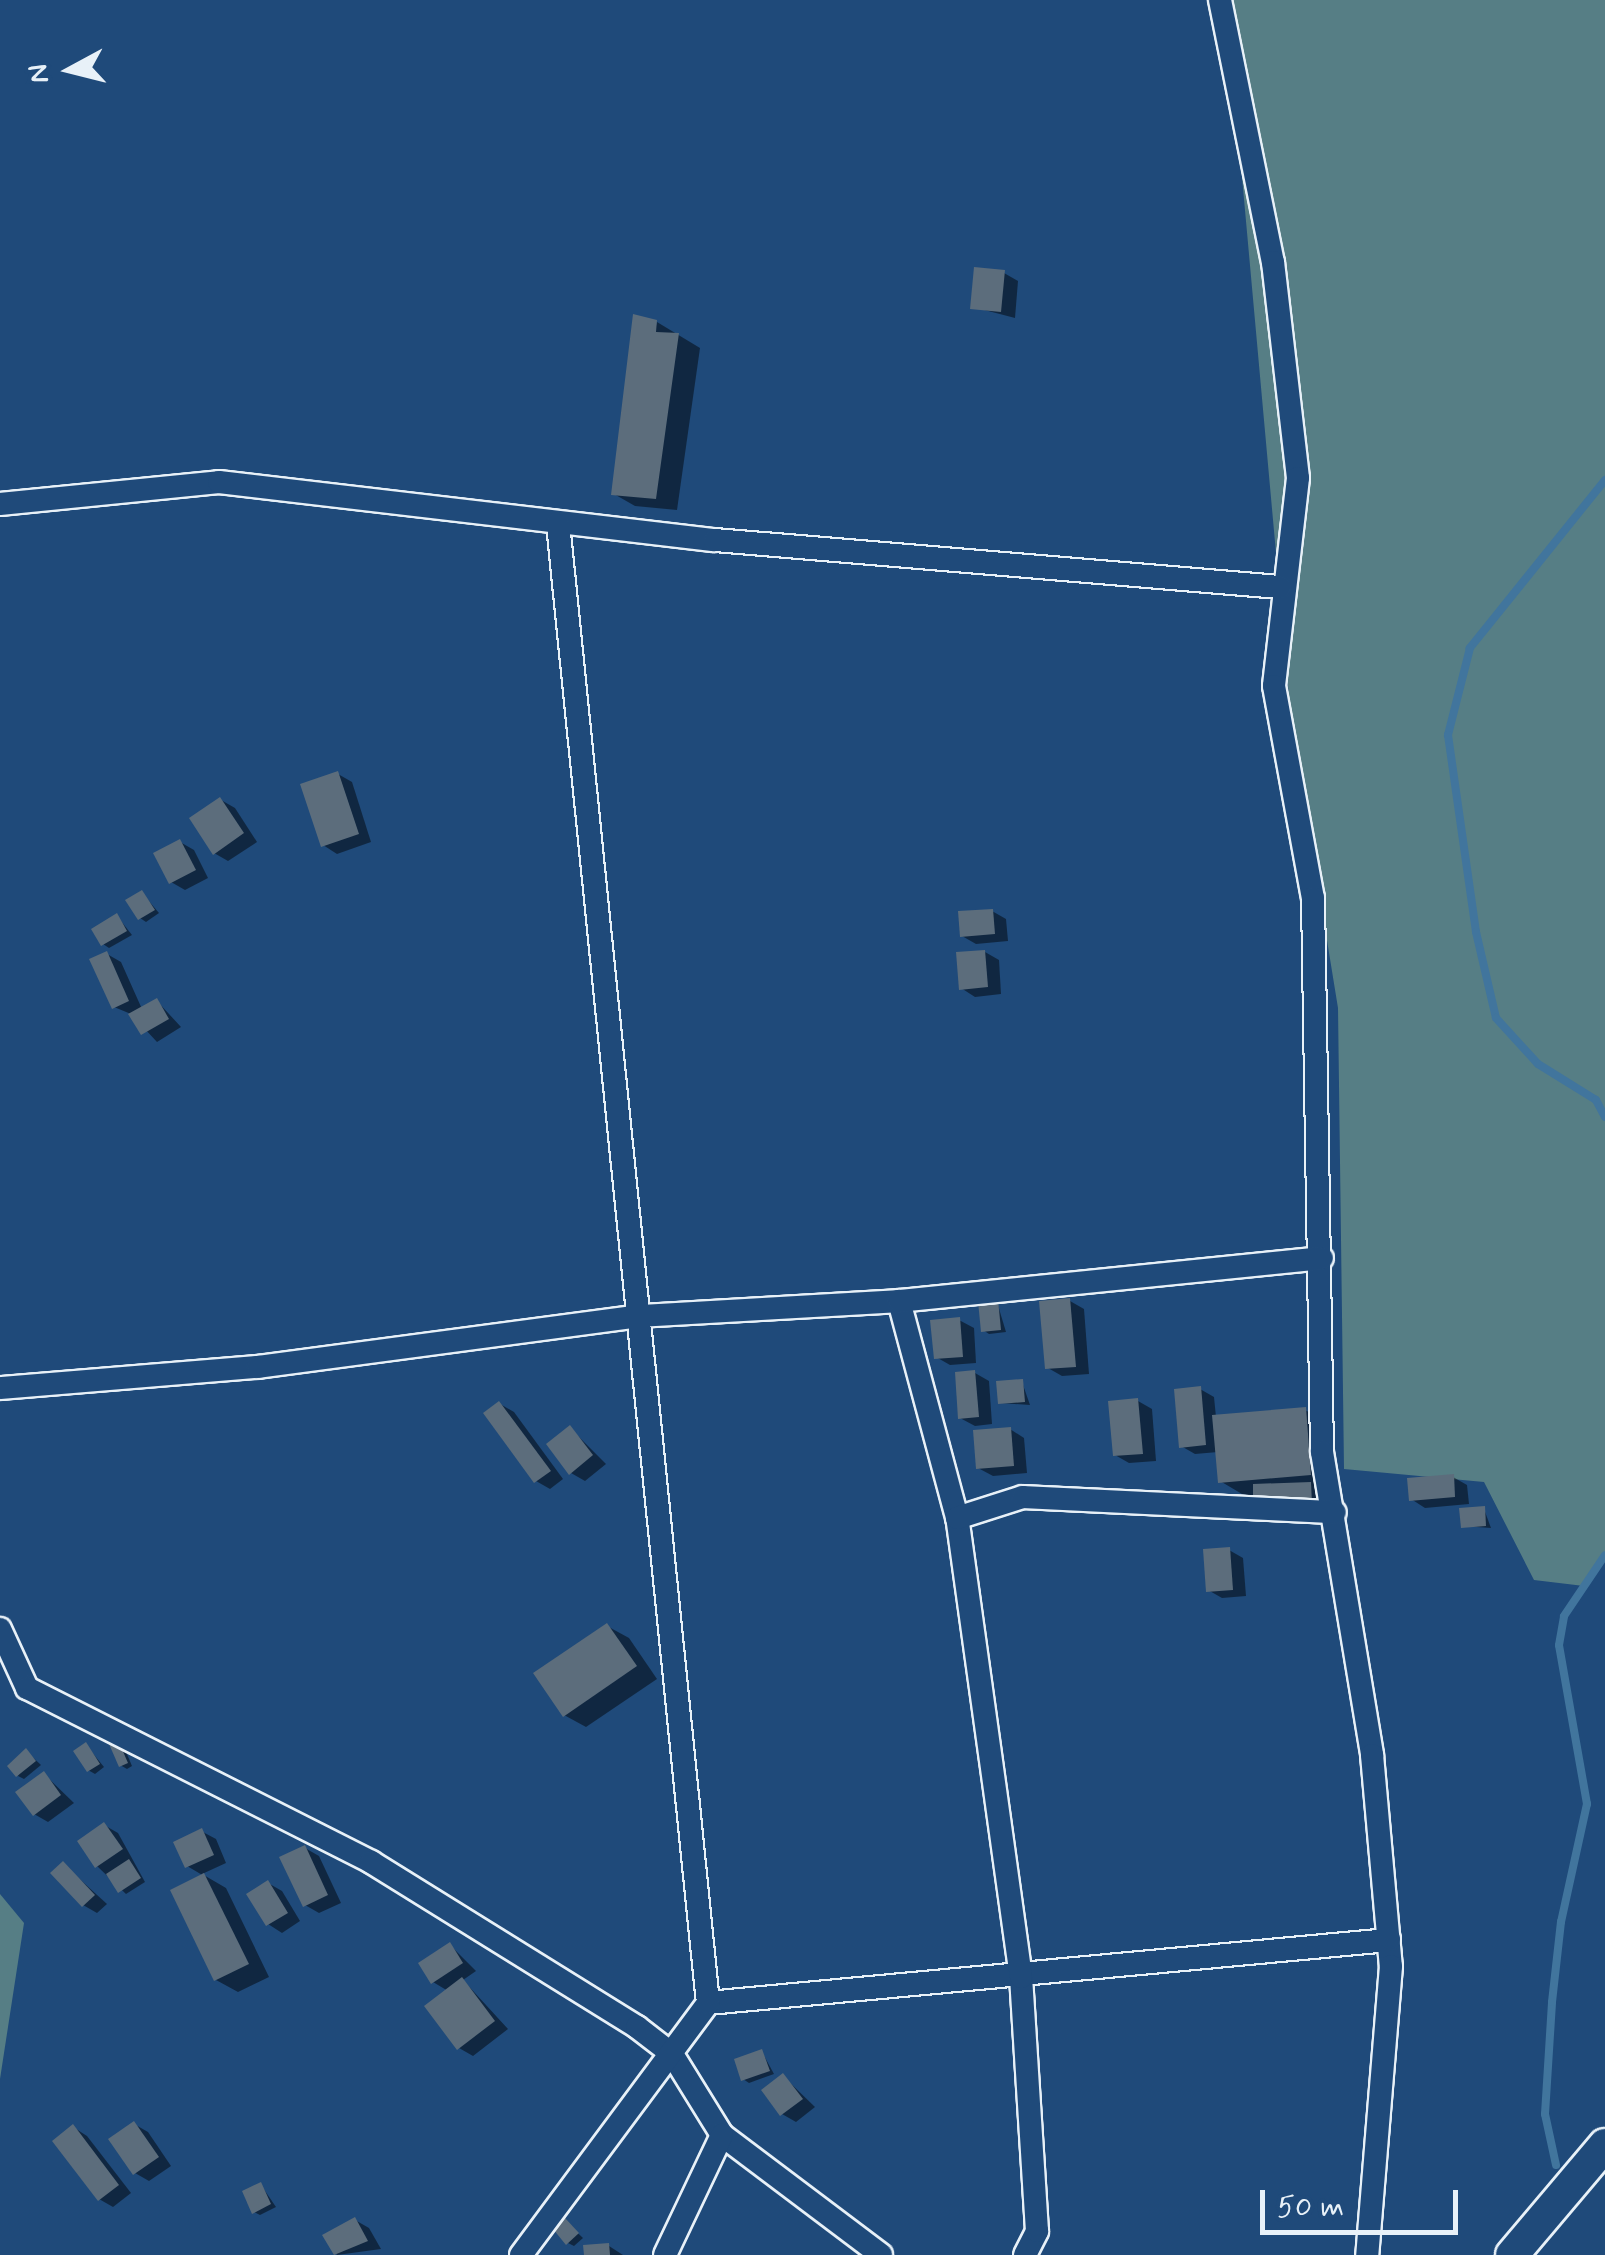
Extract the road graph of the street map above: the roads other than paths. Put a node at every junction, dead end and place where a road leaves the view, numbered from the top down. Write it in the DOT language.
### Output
graph roads {
  1 [pos="1220,0"];
  2 [pos="0,504"];
  3 [pos="558,523"];
  4 [pos="1280,588"];
  5 [pos="1322,1258"];
  6 [pos="899,1301"];
  7 [pos="640,1316"];
  8 [pos="0,1388"];
  9 [pos="1335,1512"];
  10 [pos="956,1518"];
  11 [pos="0,1629"];
  12 [pos="1389,1940"];
  13 [pos="1021,1976"];
  14 [pos="708,2003"];
  15 [pos="672,2054"];
  16 [pos="722,2135"];
  17 [pos="1605,2145"];
  18 [pos="521,2255"];
  19 [pos="665,2255"];
  20 [pos="881,2255"];
  21 [pos="1025,2255"];
  22 [pos="1368,2255"];
  23 [pos="1512,2255"];
  1 -- 4 [label="street"];
  2 -- 3 [label="street"];
  3 -- 4 [label="street"];
  3 -- 7 [label="street"];
  4 -- 5 [label="street"];
  5 -- 6 [label="street"];
  5 -- 9 [label="street"];
  6 -- 7 [label="street"];
  6 -- 10 [label="street"];
  7 -- 8 [label="street"];
  7 -- 14 [label="street"];
  9 -- 10 [label="street"];
  9 -- 12 [label="street"];
  10 -- 13 [label="street"];
  11 -- 15 [label="street"];
  12 -- 13 [label="street"];
  12 -- 22 [label="street"];
  13 -- 14 [label="street"];
  13 -- 21 [label="street"];
  14 -- 15 [label="street"];
  15 -- 16 [label="street"];
  15 -- 18 [label="street"];
  16 -- 19 [label="street"];
  16 -- 20 [label="street"];
  17 -- 23 [label="main road"];
}
